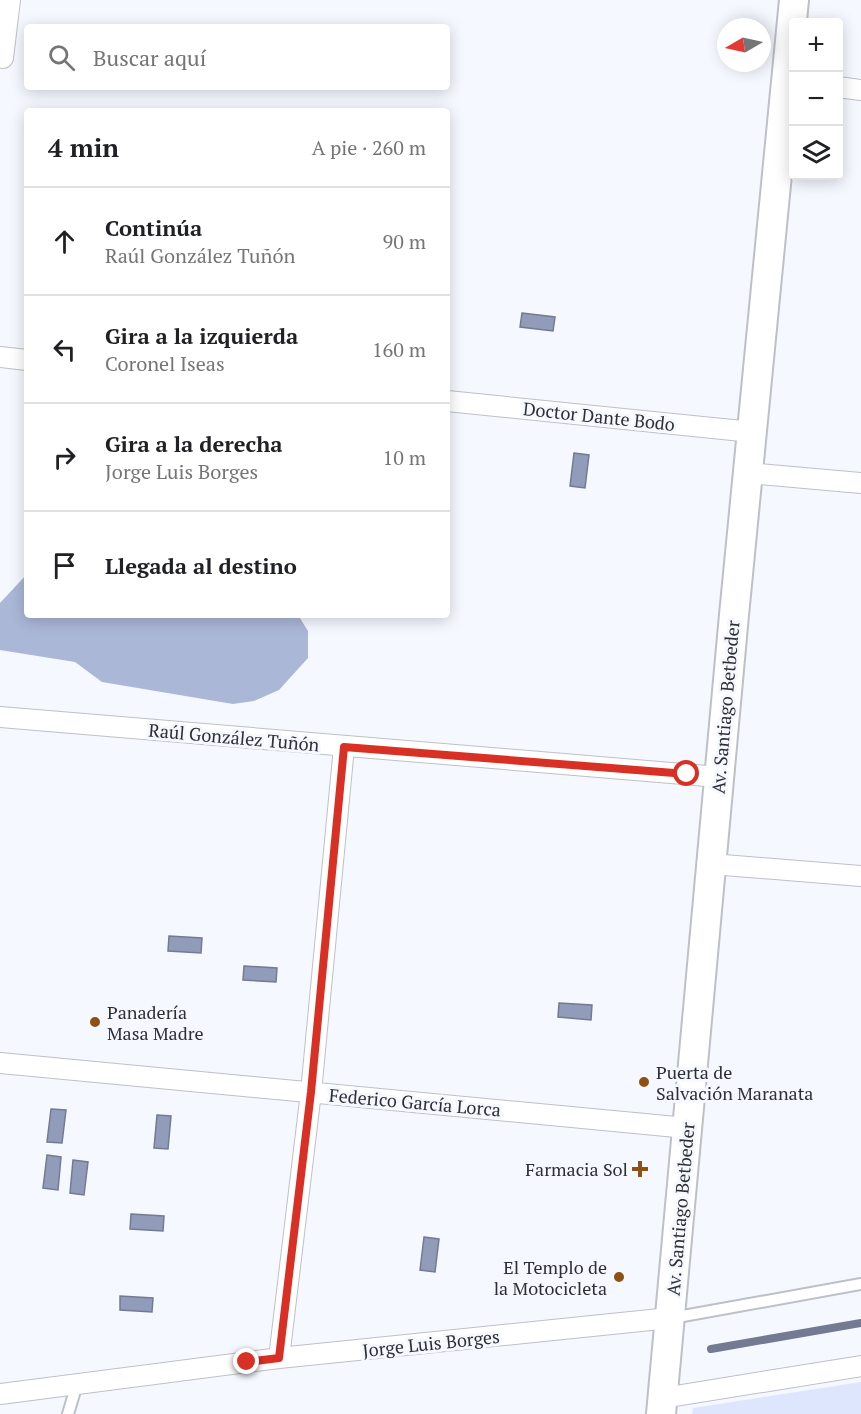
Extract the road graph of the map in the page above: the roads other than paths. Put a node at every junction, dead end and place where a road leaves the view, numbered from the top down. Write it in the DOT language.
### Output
graph roads {
  1 [pos="10,0"];
  2 [pos="794,0"];
  3 [pos="3,58"];
  4 [pos="791,72"];
  5 [pos="843,88"];
  6 [pos="861,90"];
  7 [pos="789,92"];
  8 [pos="0,357"];
  9 [pos="24,360"];
  10 [pos="450,401"];
  11 [pos="752,432"];
  12 [pos="748,473"];
  13 [pos="861,483"];
  14 [pos="0,717"];
  15 [pos="344,747"];
  16 [pos="719,777"];
  17 [pos="711,864"];
  18 [pos="861,876"];
  19 [pos="0,1063"];
  20 [pos="311,1092"];
  21 [pos="687,1128"];
  22 [pos="861,1284"];
  23 [pos="670,1318"];
  24 [pos="279,1358"];
  25 [pos="861,1366"];
  26 [pos="77,1384"];
  27 [pos="0,1394"];
  28 [pos="662,1406"];
  29 [pos="68,1414"];
  1 -- 3 [label="street"];
  2 -- 4 [label="main road, Av. Santiago Betbeder"];
  5 -- 6 [label="street"];
  7 -- 11 [label="main road, Av. Santiago Betbeder"];
  8 -- 9 [label="street"];
  10 -- 11 [label="street, Doctor Dante Bodo"];
  11 -- 12 [label="main road, Av. Santiago Betbeder"];
  12 -- 13 [label="street"];
  12 -- 16 [label="main road, Av. Santiago Betbeder"];
  14 -- 15 [label="street, Raúl González Tuñón"];
  15 -- 16 [label="street, Raúl González Tuñón"];
  15 -- 20 [label="street"];
  16 -- 17 [label="main road, Av. Santiago Betbeder"];
  17 -- 18 [label="street"];
  17 -- 21 [label="main road, Av. Santiago Betbeder"];
  19 -- 20 [label="street, Federico García Lorca"];
  20 -- 21 [label="street, Federico García Lorca"];
  20 -- 24 [label="street"];
  21 -- 23 [label="main road, Av. Santiago Betbeder"];
  22 -- 23 [label="lane, Jorge Luis Borges"];
  23 -- 24 [label="street, Jorge Luis Borges"];
  23 -- 28 [label="main road, Av. Santiago Betbeder"];
  24 -- 26 [label="street, Jorge Luis Borges"];
  25 -- 28 [label="street"];
  26 -- 27 [label="street, Jorge Luis Borges"];
  26 -- 29 [label="lane"];
}
